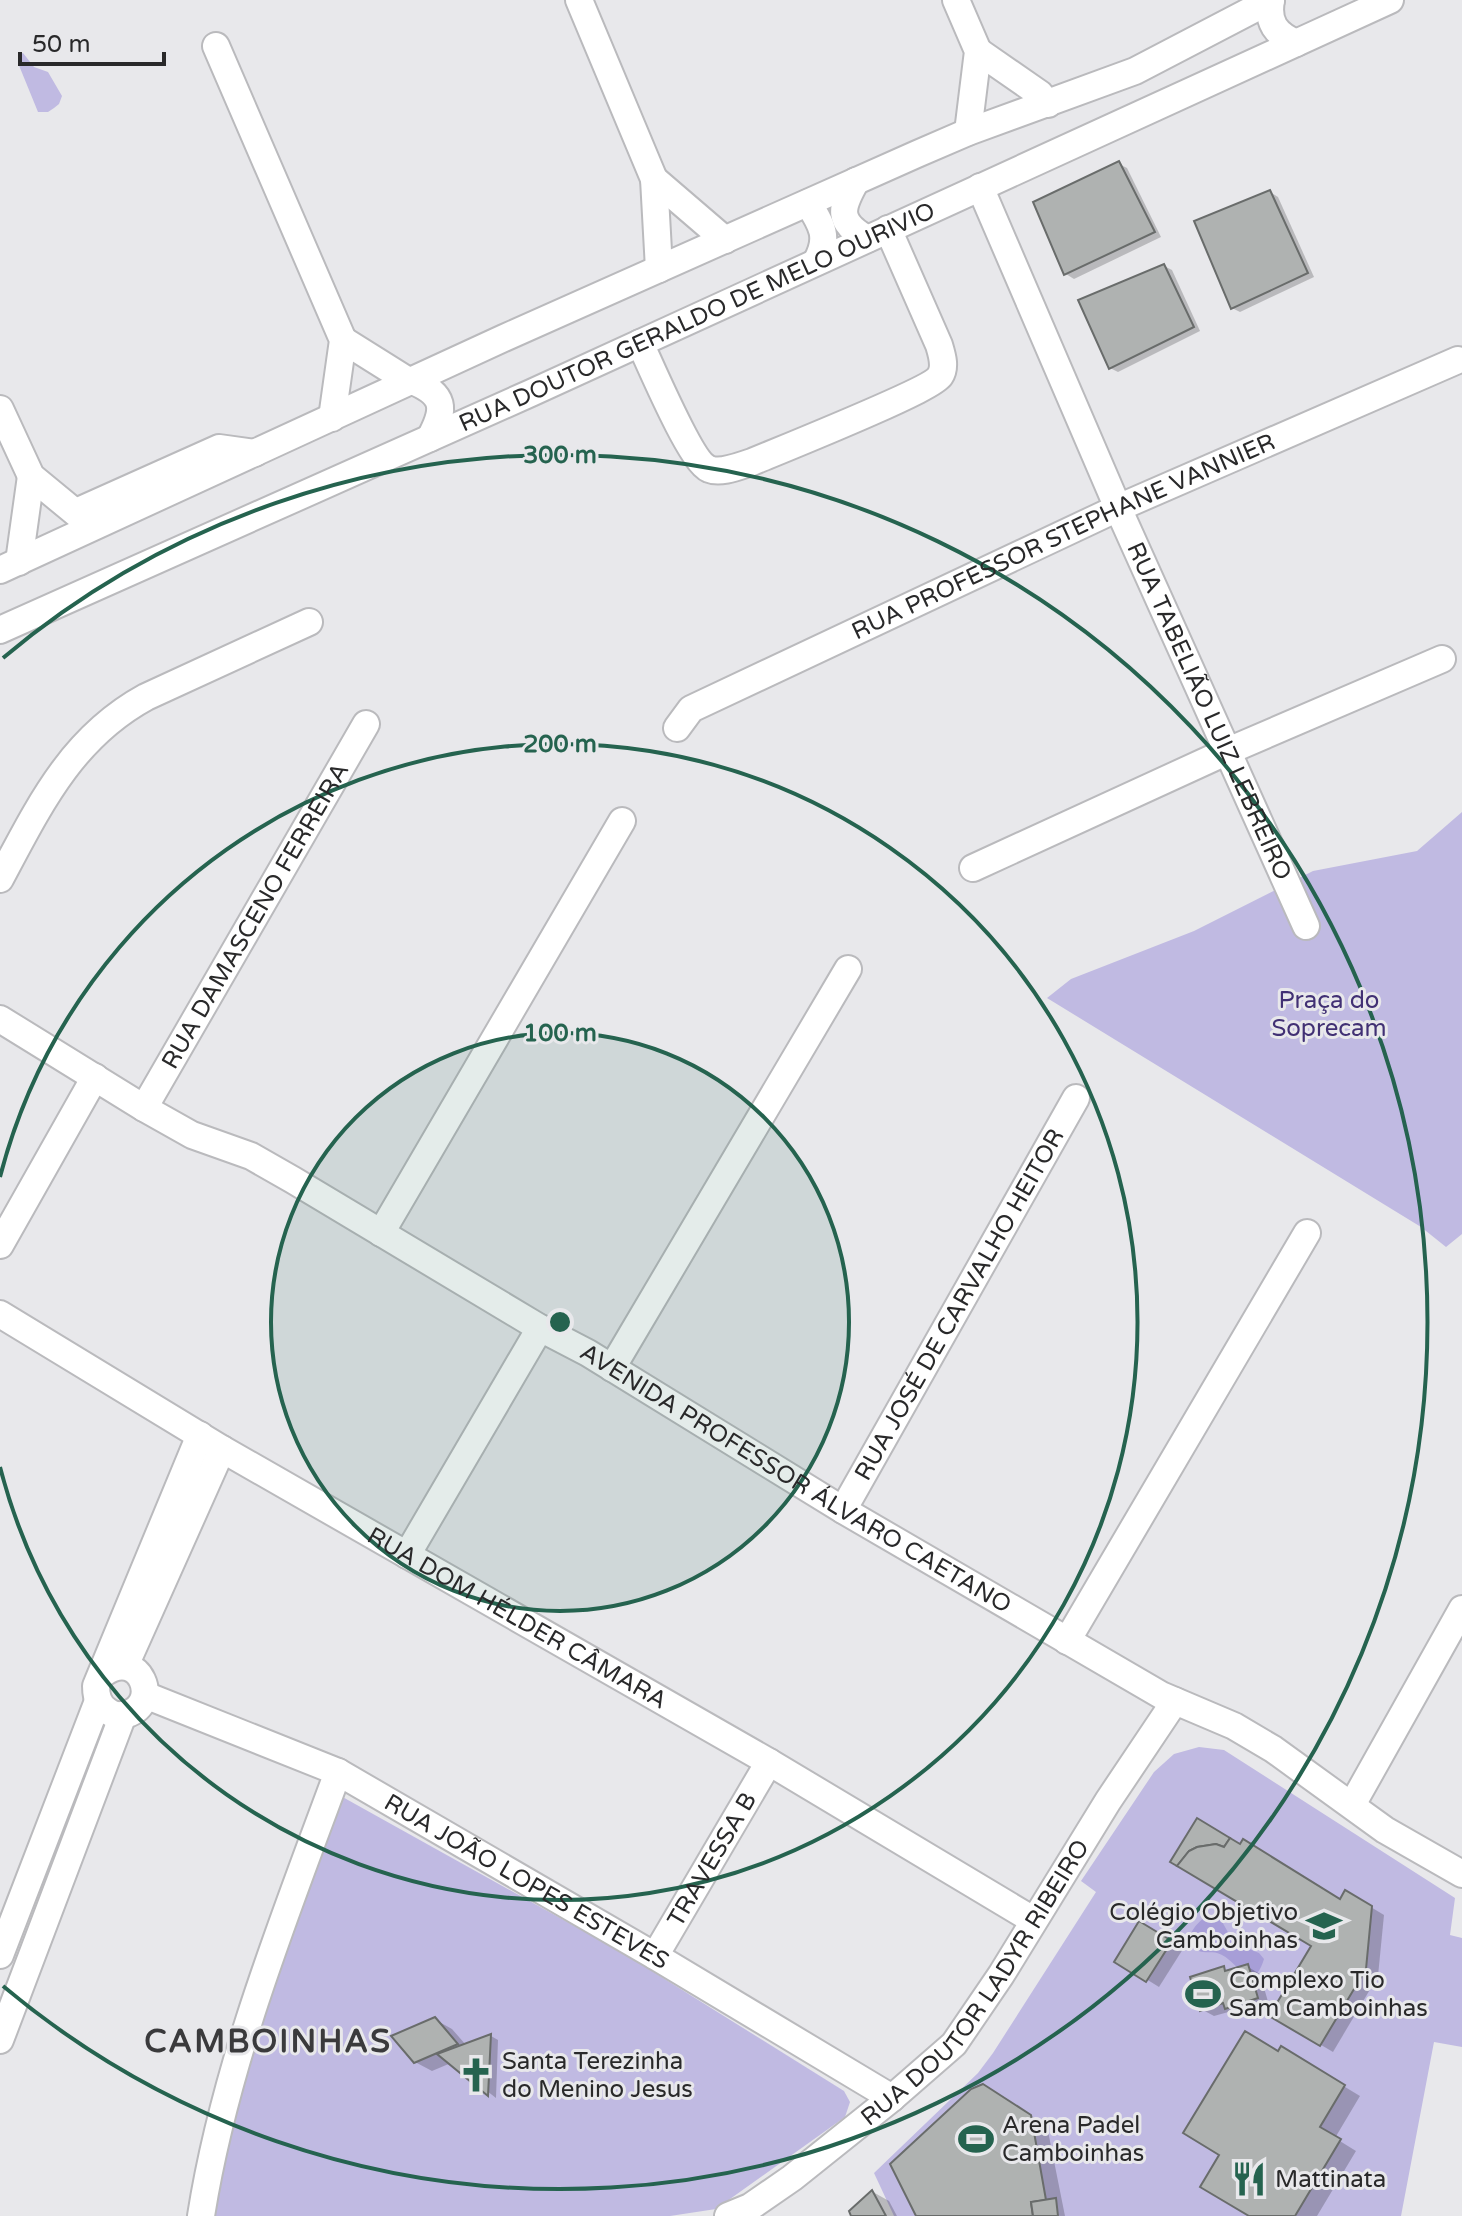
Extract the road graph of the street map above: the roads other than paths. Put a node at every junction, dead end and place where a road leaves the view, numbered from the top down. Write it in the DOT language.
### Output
graph roads {
  1 [pos="579,0"];
  2 [pos="956,0"];
  3 [pos="1271,0"];
  4 [pos="1390,0"];
  5 [pos="1296,43"];
  6 [pos="216,46"];
  7 [pos="978,51"];
  8 [pos="1048,104"];
  9 [pos="968,132"];
  10 [pos="654,179"];
  11 [pos="856,181"];
  12 [pos="980,187"];
  13 [pos="808,203"];
  14 [pos="878,234"];
  15 [pos="725,240"];
  16 [pos="816,262"];
  17 [pos="659,269"];
  18 [pos="343,340"];
  19 [pos="640,343"];
  20 [pos="1458,360"];
  21 [pos="411,381"];
  22 [pos="0,409"];
  23 [pos="332,418"];
  24 [pos="430,438"];
  25 [pos="31,476"];
  26 [pos="1118,508"];
  27 [pos="85,520"];
  28 [pos="9,566"];
  29 [pos="309,622"];
  30 [pos="0,630"];
  31 [pos="1442,659"];
  32 [pos="366,724"];
  33 [pos="677,728"];
  34 [pos="1228,751"];
  35 [pos="622,821"];
  36 [pos="973,868"];
  37 [pos="0,879"];
  38 [pos="1306,926"];
  39 [pos="848,969"];
  40 [pos="0,1019"];
  41 [pos="95,1077"];
  42 [pos="1076,1098"];
  43 [pos="144,1108"];
  44 [pos="381,1233"];
  45 [pos="1307,1233"];
  46 [pos="0,1245"];
  47 [pos="0,1314"];
  48 [pos="540,1328"];
  49 [pos="612,1368"];
  50 [pos="211,1442"];
  51 [pos="843,1510"];
  52 [pos="407,1555"];
  53 [pos="1462,1609"];
  54 [pos="1067,1641"];
  55 [pos="114,1669"];
  56 [pos="145,1695"];
  57 [pos="98,1701"];
  58 [pos="1175,1701"];
  59 [pos="123,1715"];
  60 [pos="769,1762"];
  61 [pos="338,1772"];
  62 [pos="1352,1805"];
  63 [pos="1462,1874"];
  64 [pos="1033,1920"];
  65 [pos="0,1955"];
  66 [pos="655,1956"];
  67 [pos="0,2040"];
  68 [pos="892,2098"];
  69 [pos="743,2213"];
  70 [pos="201,2216"];
  1 -- 10 [label="street"];
  2 -- 7 [label="street"];
  3 -- 5 [label="street"];
  3 -- 8 [label="street"];
  4 -- 5 [label="street, RUA DOUTOR GERALDO DE MELO OURIVIO"];
  5 -- 12 [label="street, RUA DOUTOR GERALDO DE MELO OURIVIO"];
  6 -- 18 [label="street"];
  7 -- 8 [label="street"];
  7 -- 9 [label="street"];
  8 -- 9 [label="street"];
  9 -- 11 [label="street"];
  10 -- 15 [label="street"];
  10 -- 17 [label="street"];
  11 -- 13 [label="street"];
  11 -- 14 [label="street"];
  12 -- 14 [label="street, RUA DOUTOR GERALDO DE MELO OURIVIO"];
  12 -- 26 [label="street, RUA TABELIÃO LUIZ LEBREIRO"];
  13 -- 15 [label="street"];
  13 -- 16 [label="street"];
  14 -- 16 [label="street, RUA DOUTOR GERALDO DE MELO OURIVIO"];
  14 -- 19 [label="street"];
  15 -- 17 [label="street"];
  16 -- 19 [label="street, RUA DOUTOR GERALDO DE MELO OURIVIO"];
  17 -- 21 [label="street"];
  18 -- 21 [label="street"];
  18 -- 23 [label="street"];
  19 -- 24 [label="street, RUA DOUTOR GERALDO DE MELO OURIVIO"];
  20 -- 26 [label="street, RUA PROFESSOR STEPHANE VANNIER"];
  21 -- 23 [label="street"];
  21 -- 24 [label="street"];
  22 -- 25 [label="street"];
  23 -- 27 [label="street"];
  24 -- 30 [label="street, RUA DOUTOR GERALDO DE MELO OURIVIO"];
  25 -- 27 [label="street"];
  25 -- 28 [label="street"];
  26 -- 33 [label="street, RUA PROFESSOR STEPHANE VANNIER"];
  26 -- 34 [label="street, RUA TABELIÃO LUIZ LEBREIRO"];
  27 -- 28 [label="street"];
  29 -- 37 [label="street"];
  31 -- 34 [label="street"];
  32 -- 43 [label="street, RUA DAMASCENO FERREIRA"];
  34 -- 36 [label="street"];
  34 -- 38 [label="street, RUA TABELIÃO LUIZ LEBREIRO"];
  35 -- 44 [label="street"];
  39 -- 49 [label="street"];
  40 -- 41 [label="street, AVENIDA PROFESSOR ÁLVARO CAETANO"];
  41 -- 43 [label="street, AVENIDA PROFESSOR ÁLVARO CAETANO"];
  41 -- 46 [label="street"];
  42 -- 51 [label="street, RUA JOSÉ DE CARVALHO HEITOR"];
  43 -- 44 [label="street, AVENIDA PROFESSOR ÁLVARO CAETANO"];
  44 -- 48 [label="street, AVENIDA PROFESSOR ÁLVARO CAETANO"];
  45 -- 54 [label="street"];
  47 -- 50 [label="street, RUA DOM HÉLDER CÂMARA"];
  48 -- 49 [label="street, AVENIDA PROFESSOR ÁLVARO CAETANO"];
  48 -- 52 [label="street"];
  49 -- 51 [label="street, AVENIDA PROFESSOR ÁLVARO CAETANO"];
  50 -- 52 [label="street, RUA DOM HÉLDER CÂMARA"];
  50 -- 55 [label="street"];
  51 -- 54 [label="street, AVENIDA PROFESSOR ÁLVARO CAETANO"];
  52 -- 60 [label="street, RUA DOM HÉLDER CÂMARA"];
  53 -- 62 [label="street"];
  54 -- 58 [label="street, AVENIDA PROFESSOR ÁLVARO CAETANO"];
  55 -- 56 [label="street"];
  55 -- 57 [label="street"];
  56 -- 59 [label="street"];
  56 -- 61 [label="street, RUA JOÃO LOPES ESTEVES"];
  57 -- 59 [label="street"];
  57 -- 65 [label="street"];
  58 -- 62 [label="street, AVENIDA PROFESSOR ÁLVARO CAETANO"];
  58 -- 64 [label="street, RUA DOUTOR LADYR RIBEIRO"];
  59 -- 67 [label="street"];
  60 -- 64 [label="street, RUA DOM HÉLDER CÂMARA"];
  60 -- 66 [label="street, TRAVESSA B"];
  61 -- 66 [label="street, RUA JOÃO LOPES ESTEVES"];
  61 -- 70 [label="street"];
  62 -- 63 [label="street, AVENIDA PROFESSOR ÁLVARO CAETANO"];
  64 -- 68 [label="street, RUA DOUTOR LADYR RIBEIRO"];
  66 -- 68 [label="street, RUA JOÃO LOPES ESTEVES"];
  68 -- 69 [label="street, RUA DOUTOR LADYR RIBEIRO"];
}
